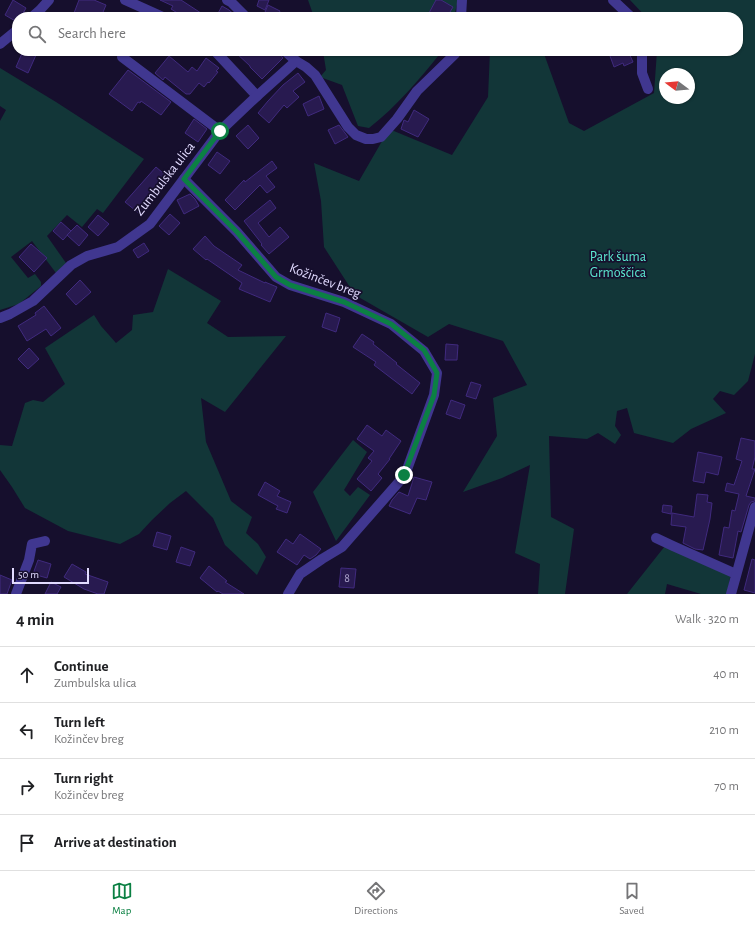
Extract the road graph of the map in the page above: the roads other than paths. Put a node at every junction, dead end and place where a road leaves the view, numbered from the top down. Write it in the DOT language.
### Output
graph roads {
  1 [pos="49,0"];
  2 [pos="125,0"];
  3 [pos="227,0"];
  4 [pos="462,0"];
  5 [pos="613,0"];
  6 [pos="38,12"];
  7 [pos="152,12"];
  8 [pos="241,12"];
  9 [pos="461,12"];
  10 [pos="626,12"];
  11 [pos="12,34"];
  12 [pos="0,44"];
  13 [pos="220,56"];
  14 [pos="290,56"];
  15 [pos="453,56"];
  16 [pos="642,56"];
  17 [pos="122,57"];
  18 [pos="296,61"];
  19 [pos="648,89"];
  20 [pos="257,96"];
  21 [pos="220,131"];
  22 [pos="184,179"];
  23 [pos="0,318"];
  24 [pos="755,507"];
  25 [pos="656,538"];
  26 [pos="45,542"];
  27 [pos="736,574"];
  28 [pos="16,594"];
  29 [pos="288,594"];
  30 [pos="731,594"];
  1 -- 6 [label="street"];
  2 -- 7 [label="street"];
  3 -- 8 [label="street"];
  4 -- 9 [label="street"];
  5 -- 10 [label="street"];
  11 -- 12 [label="street"];
  13 -- 20 [label="street"];
  14 -- 18 [label="street"];
  15 -- 18 [label="street"];
  16 -- 19 [label="street"];
  17 -- 21 [label="street"];
  18 -- 20 [label="street, Zumbulska ulica"];
  20 -- 21 [label="street, Zumbulska ulica"];
  21 -- 22 [label="street, Zumbulska ulica"];
  22 -- 23 [label="street, Zumbulska ulica"];
  22 -- 29 [label="street, Kožinčev breg"];
  24 -- 27 [label="street"];
  25 -- 27 [label="street"];
  26 -- 28 [label="street"];
  27 -- 30 [label="street"];
}
